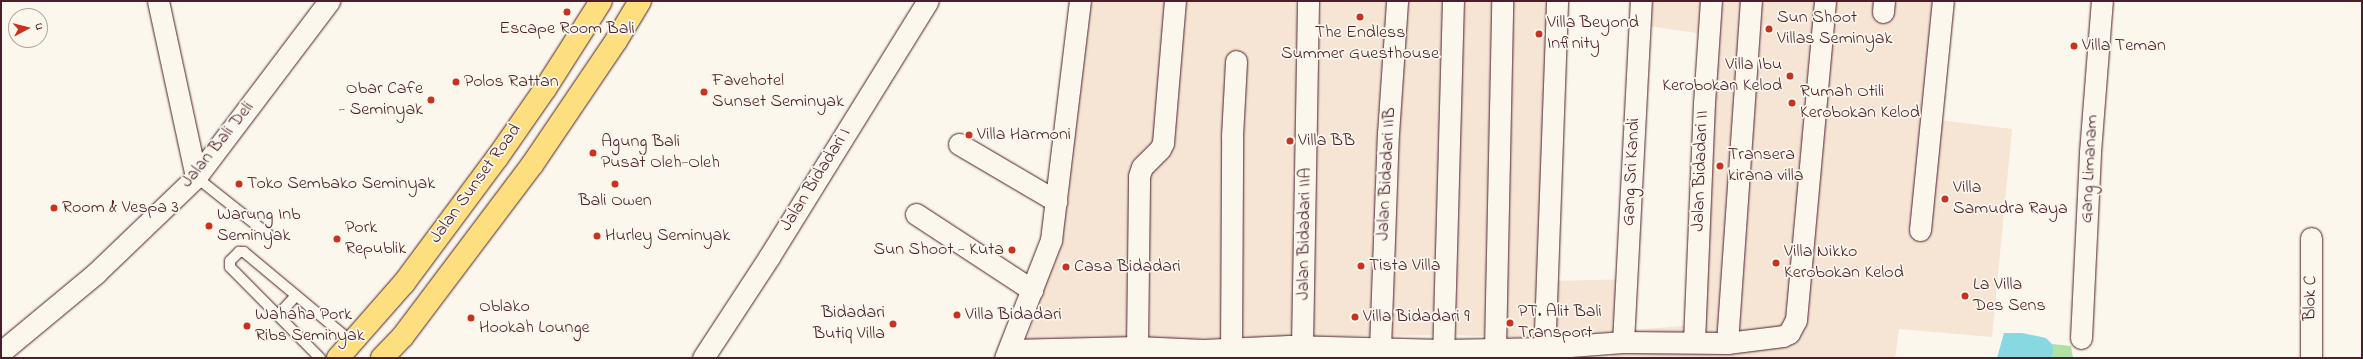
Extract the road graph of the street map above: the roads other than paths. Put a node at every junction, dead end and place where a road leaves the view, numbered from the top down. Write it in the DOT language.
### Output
graph roads {
  1 [pos="158,1"];
  2 [pos="329,1"];
  3 [pos="601,1"];
  4 [pos="640,1"];
  5 [pos="928,1"];
  6 [pos="1080,1"];
  7 [pos="1175,1"];
  8 [pos="1308,1"];
  9 [pos="1397,1"];
  10 [pos="1453,1"];
  11 [pos="1502,1"];
  12 [pos="1557,1"];
  13 [pos="1641,1"];
  14 [pos="1711,1"];
  15 [pos="1751,1"];
  16 [pos="1825,1"];
  17 [pos="1943,1"];
  18 [pos="2102,1"];
  19 [pos="1236,62"];
  20 [pos="959,144"];
  21 [pos="196,177"];
  22 [pos="1056,201"];
  23 [pos="916,214"];
  24 [pos="1920,230"];
  25 [pos="269,235"];
  26 [pos="2312,238"];
  27 [pos="1032,290"];
  28 [pos="296,296"];
  29 [pos="278,315"];
  30 [pos="2081,338"];
  31 [pos="1694,341"];
  32 [pos="1727,343"];
  33 [pos="1302,346"];
  34 [pos="1136,348"];
  35 [pos="1380,348"];
  36 [pos="1635,348"];
  37 [pos="1494,349"];
  38 [pos="1756,349"];
  39 [pos="345,350"];
  40 [pos="1,352"];
  41 [pos="1231,353"];
  42 [pos="1544,353"];
  43 [pos="1007,354"];
  44 [pos="1442,354"];
  45 [pos="320,358"];
  46 [pos="382,358"];
  47 [pos="703,358"];
  48 [pos="2310,358"];
  1 -- 21 [label="street"];
  2 -- 21 [label="street, Jalan Bali Deli"];
  3 -- 39 [label="highway, Jalan Sunset Road"];
  4 -- 46 [label="highway, Jalan Sunset Road"];
  5 -- 47 [label="street, Jalan Bidadari I"];
  6 -- 22 [label="street"];
  7 -- 34 [label="street"];
  8 -- 33 [label="street, Jalan Bidadari IIA"];
  9 -- 35 [label="street, Jalan Bidadari IIB"];
  10 -- 44 [label="street"];
  11 -- 37 [label="street"];
  12 -- 42 [label="street"];
  13 -- 36 [label="street, Gang Sri Kandi"];
  14 -- 31 [label="street, Jalan Bidadari II"];
  15 -- 32 [label="street"];
  16 -- 38 [label="street"];
  17 -- 24 [label="street"];
  18 -- 30 [label="street, Gang Limanam"];
  19 -- 41 [label="street"];
  20 -- 22 [label="street"];
  21 -- 25 [label="lane"];
  21 -- 40 [label="street, Jalan Bali Deli"];
  22 -- 27 [label="street"];
  23 -- 27 [label="street"];
  26 -- 48 [label="street, Blok C"];
  27 -- 43 [label="street"];
  28 -- 29 [label="lane"];
  28 -- 29 [label="lane"];
  28 -- 39 [label="lane"];
  29 -- 45 [label="lane"];
  31 -- 32 [label="street"];
  31 -- 36 [label="street"];
  32 -- 38 [label="street"];
  33 -- 35 [label="street"];
  33 -- 41 [label="street"];
  34 -- 41 [label="street"];
  34 -- 43 [label="street"];
  35 -- 44 [label="street"];
  36 -- 42 [label="street"];
  37 -- 42 [label="street"];
  37 -- 44 [label="street"];
}
